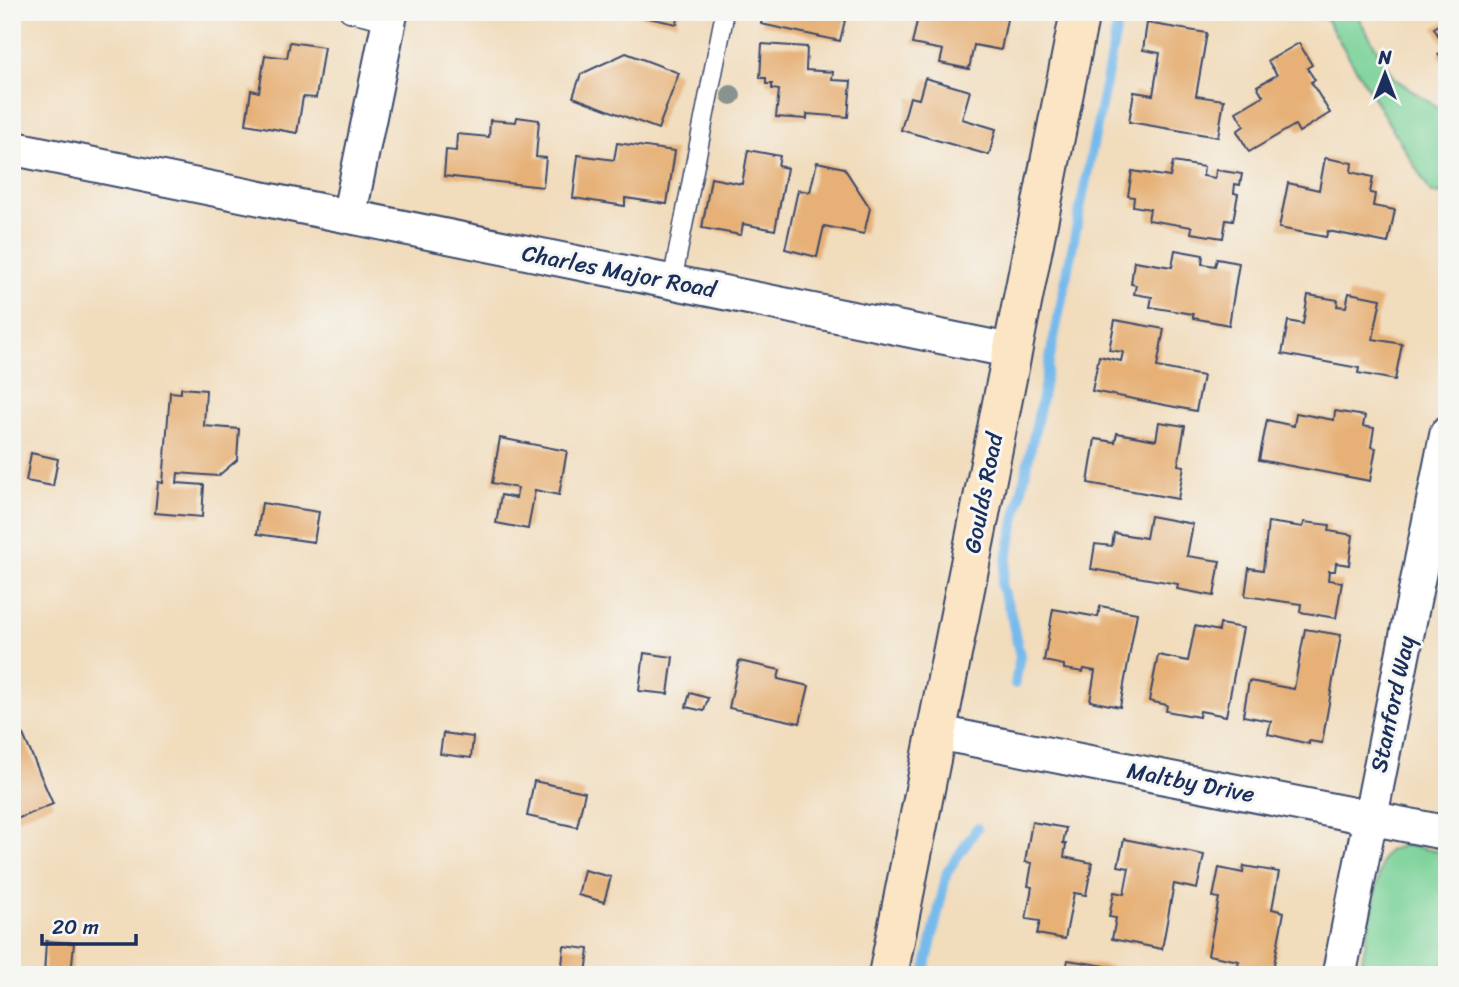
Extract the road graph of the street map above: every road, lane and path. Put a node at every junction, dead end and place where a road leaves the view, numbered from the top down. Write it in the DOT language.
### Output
graph roads {
  1 [pos="349,12"];
  2 [pos="1080,12"];
  3 [pos="390,16"];
  4 [pos="723,22"];
  5 [pos="12,148"];
  6 [pos="349,216"];
  7 [pos="672,282"];
  8 [pos="1012,351"];
  9 [pos="1447,433"];
  10 [pos="935,732"];
  11 [pos="1369,817"];
  12 [pos="1447,833"];
  13 [pos="888,975"];
  14 [pos="1339,975"];
  1 -- 3 [label="lane"];
  2 -- 8 [label="main road, Goulds Road"];
  3 -- 6 [label="street"];
  4 -- 7 [label="lane"];
  5 -- 6 [label="street, Charles Major Road"];
  6 -- 7 [label="street, Charles Major Road"];
  7 -- 8 [label="street, Charles Major Road"];
  8 -- 10 [label="main road, Goulds Road"];
  9 -- 11 [label="street, Stanford Way"];
  10 -- 11 [label="street, Maltby Drive"];
  10 -- 13 [label="main road, Goulds Road"];
  11 -- 12 [label="street, Maltby Drive"];
  11 -- 14 [label="street, Stanford Way"];
}
